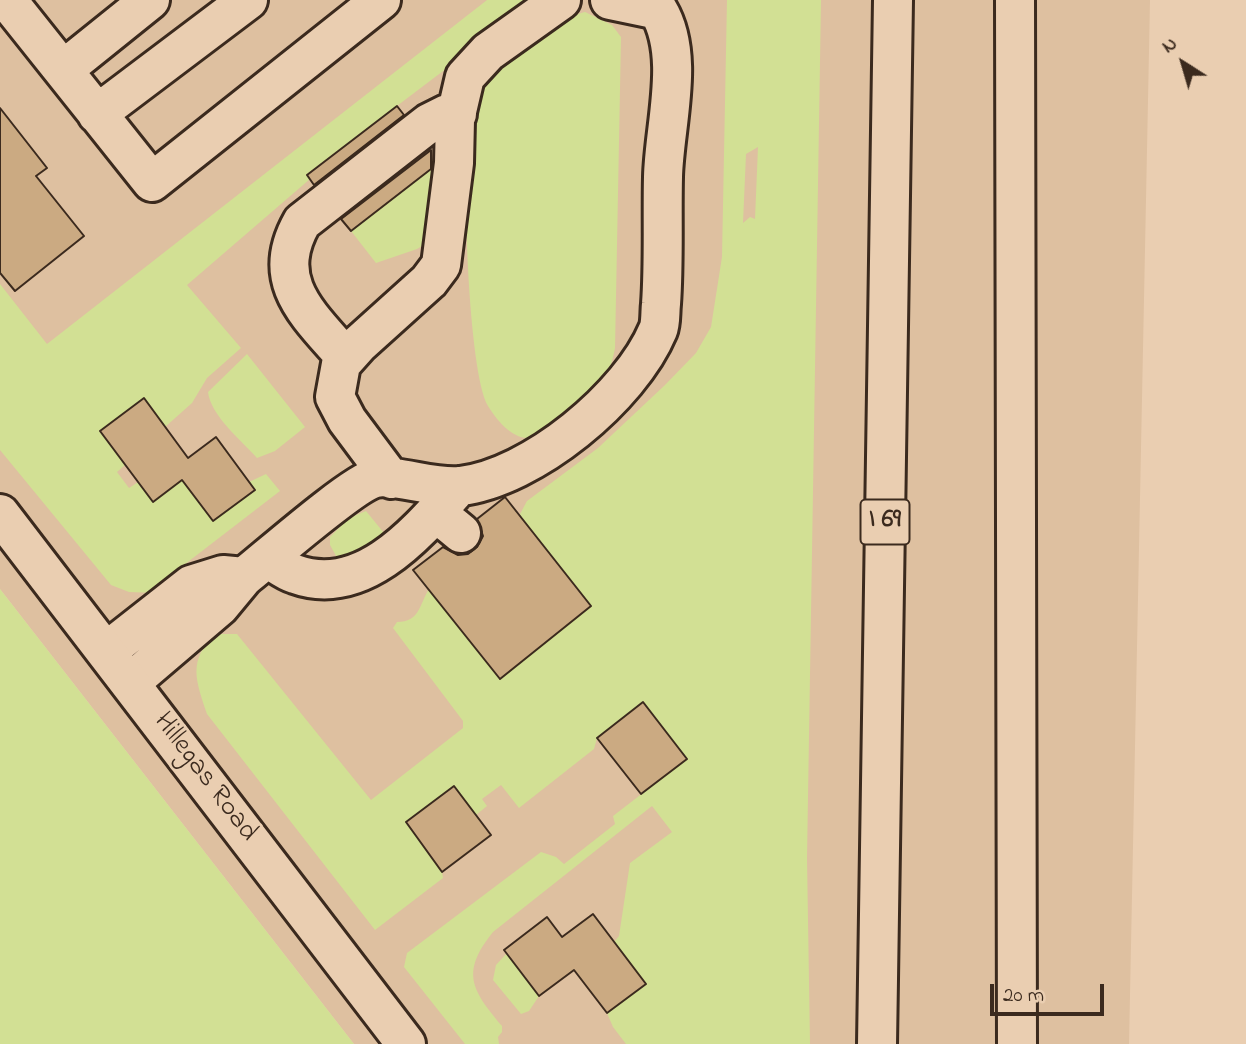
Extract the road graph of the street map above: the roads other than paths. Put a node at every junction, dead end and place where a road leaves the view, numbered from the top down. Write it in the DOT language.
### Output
graph roads {
  1 [pos="150,0"];
  2 [pos="248,0"];
  3 [pos="381,0"];
  4 [pos="561,0"];
  5 [pos="610,0"];
  6 [pos="893,0"];
  7 [pos="1015,0"];
  8 [pos="21,5"];
  9 [pos="63,70"];
  10 [pos="97,114"];
  11 [pos="457,114"];
  12 [pos="346,358"];
  13 [pos="391,479"];
  14 [pos="459,486"];
  15 [pos="0,514"];
  16 [pos="255,567"];
  17 [pos="107,652"];
  18 [pos="131,682"];
  19 [pos="406,1044"];
  20 [pos="877,1044"];
  21 [pos="1017,1044"];
  1 -- 9 [label="main road"];
  2 -- 10 [label="main road"];
  3 -- 10 [label="main road"];
  4 -- 11 [label="main road"];
  5 -- 14 [label="main road"];
  6 -- 20 [label="main road, I 69"];
  7 -- 21 [label="main road"];
  8 -- 9 [label="main road"];
  9 -- 10 [label="main road"];
  11 -- 12 [label="main road"];
  11 -- 12 [label="main road"];
  12 -- 13 [label="main road"];
  13 -- 14 [label="main road"];
  13 -- 16 [label="main road"];
  14 -- 16 [label="main road"];
  15 -- 17 [label="main road, Hillegas Road"];
  16 -- 17 [label="main road"];
  16 -- 18 [label="main road"];
  17 -- 18 [label="main road, Hillegas Road"];
  18 -- 19 [label="main road, Hillegas Road"];
}
